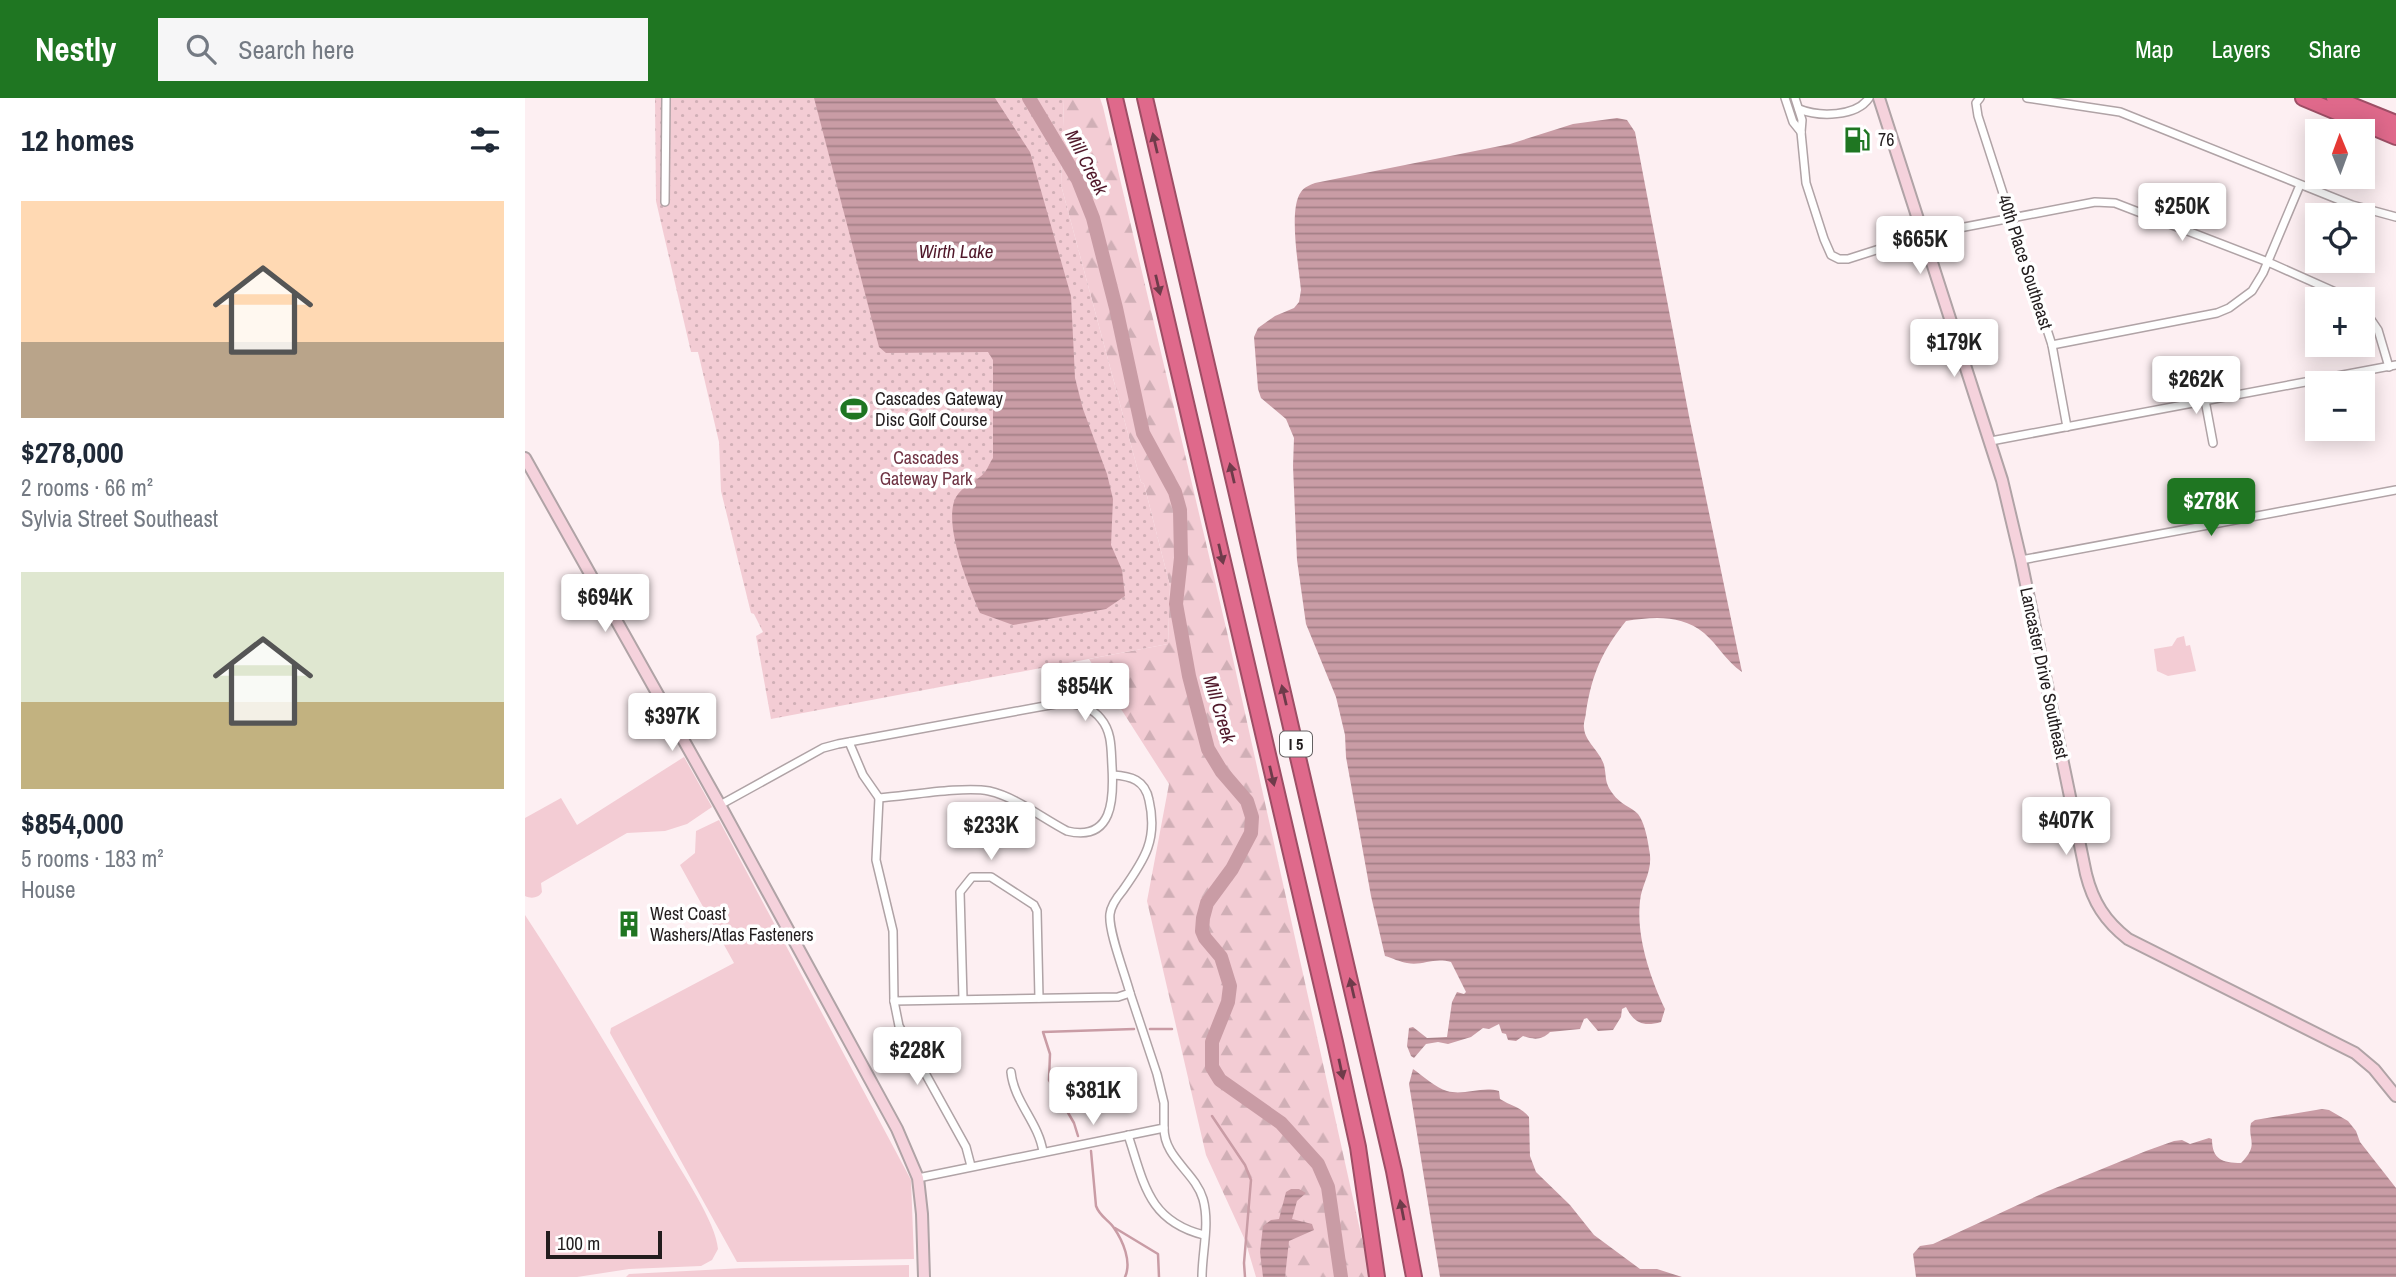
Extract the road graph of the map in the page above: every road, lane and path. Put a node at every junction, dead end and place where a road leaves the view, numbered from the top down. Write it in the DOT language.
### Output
graph roads {
  1 [pos="666,98"];
  2 [pos="1108,98"];
  3 [pos="1115,98"];
  4 [pos="1785,98"];
  5 [pos="1795,98"];
  6 [pos="1869,98"];
  7 [pos="1878,98"];
  8 [pos="2027,98"];
  9 [pos="2303,98"];
  10 [pos="2334,98"];
  11 [pos="1979,99"];
  12 [pos="1146,102"];
  13 [pos="1799,109"];
  14 [pos="2396,123"];
  15 [pos="1121,125"];
  16 [pos="1801,132"];
  17 [pos="2396,136"];
  18 [pos="2300,185"];
  19 [pos="665,202"];
  20 [pos="2396,217"];
  21 [pos="2011,218"];
  22 [pos="1923,235"];
  23 [pos="2267,262"];
  24 [pos="2324,287"];
  25 [pos="2375,326"];
  26 [pos="2052,345"];
  27 [pos="2393,366"];
  28 [pos="2205,400"];
  29 [pos="2067,427"];
  30 [pos="1991,441"];
  31 [pos="2213,443"];
  32 [pos="525,458"];
  33 [pos="2222,487"];
  34 [pos="2396,490"];
  35 [pos="2228,520"];
  36 [pos="2021,560"];
  37 [pos="849,742"];
  38 [pos="1113,775"];
  39 [pos="879,798"];
  40 [pos="720,805"];
  41 [pos="1130,993"];
  42 [pos="1039,998"];
  43 [pos="963,999"];
  44 [pos="894,1001"];
  45 [pos="1011,1072"];
  46 [pos="2396,1096"];
  47 [pos="1164,1128"];
  48 [pos="1128,1135"];
  49 [pos="1043,1152"];
  50 [pos="971,1166"];
  51 [pos="918,1178"];
  52 [pos="1204,1234"];
  53 [pos="924,1277"];
  54 [pos="1202,1277"];
  55 [pos="1377,1277"];
  56 [pos="1414,1277"];
  1 -- 19 [label="street"];
  2 -- 15 [label="highway, I 5"];
  3 -- 15 [label="highway, I 5"];
  4 -- 16 [label="street"];
  5 -- 13 [label="street"];
  6 -- 13 [label="street"];
  7 -- 22 [label="main road, Lancaster Drive Southeast"];
  8 -- 18 [label="street"];
  9 -- 17 [label="highway"];
  10 -- 14 [label="highway"];
  11 -- 21 [label="street, 40th Place Southeast"];
  56 -- 12 [label="highway, I 5, one-way"];
  13 -- 16 [label="street"];
  15 -- 55 [label="highway, I 5, one-way"];
  16 -- 22 [label="street"];
  18 -- 20 [label="street"];
  18 -- 23 [label="street"];
  21 -- 22 [label="street"];
  21 -- 23 [label="street"];
  21 -- 26 [label="street, 40th Place Southeast"];
  22 -- 30 [label="main road, Lancaster Drive Southeast"];
  23 -- 24 [label="street"];
  23 -- 26 [label="street"];
  25 -- 27 [label="street"];
  26 -- 29 [label="street, 40th Place Southeast"];
  27 -- 28 [label="street"];
  28 -- 29 [label="street"];
  28 -- 31 [label="street"];
  29 -- 30 [label="street"];
  30 -- 36 [label="main road, Lancaster Drive Southeast"];
  32 -- 40 [label="main road"];
  33 -- 35 [label="street"];
  34 -- 35 [label="street"];
  35 -- 36 [label="street"];
  36 -- 46 [label="main road, Lancaster Drive Southeast"];
  37 -- 38 [label="street"];
  37 -- 39 [label="street"];
  37 -- 40 [label="street"];
  38 -- 39 [label="street"];
  38 -- 41 [label="street"];
  39 -- 44 [label="street"];
  40 -- 51 [label="main road"];
  41 -- 42 [label="street"];
  41 -- 47 [label="street"];
  42 -- 43 [label="street"];
  42 -- 43 [label="street"];
  43 -- 44 [label="street"];
  44 -- 50 [label="street"];
  45 -- 49 [label="street"];
  47 -- 48 [label="street"];
  47 -- 52 [label="street"];
  48 -- 49 [label="street"];
  48 -- 52 [label="street"];
  49 -- 50 [label="street"];
  50 -- 51 [label="street"];
  51 -- 53 [label="main road"];
  52 -- 54 [label="street"];
}
